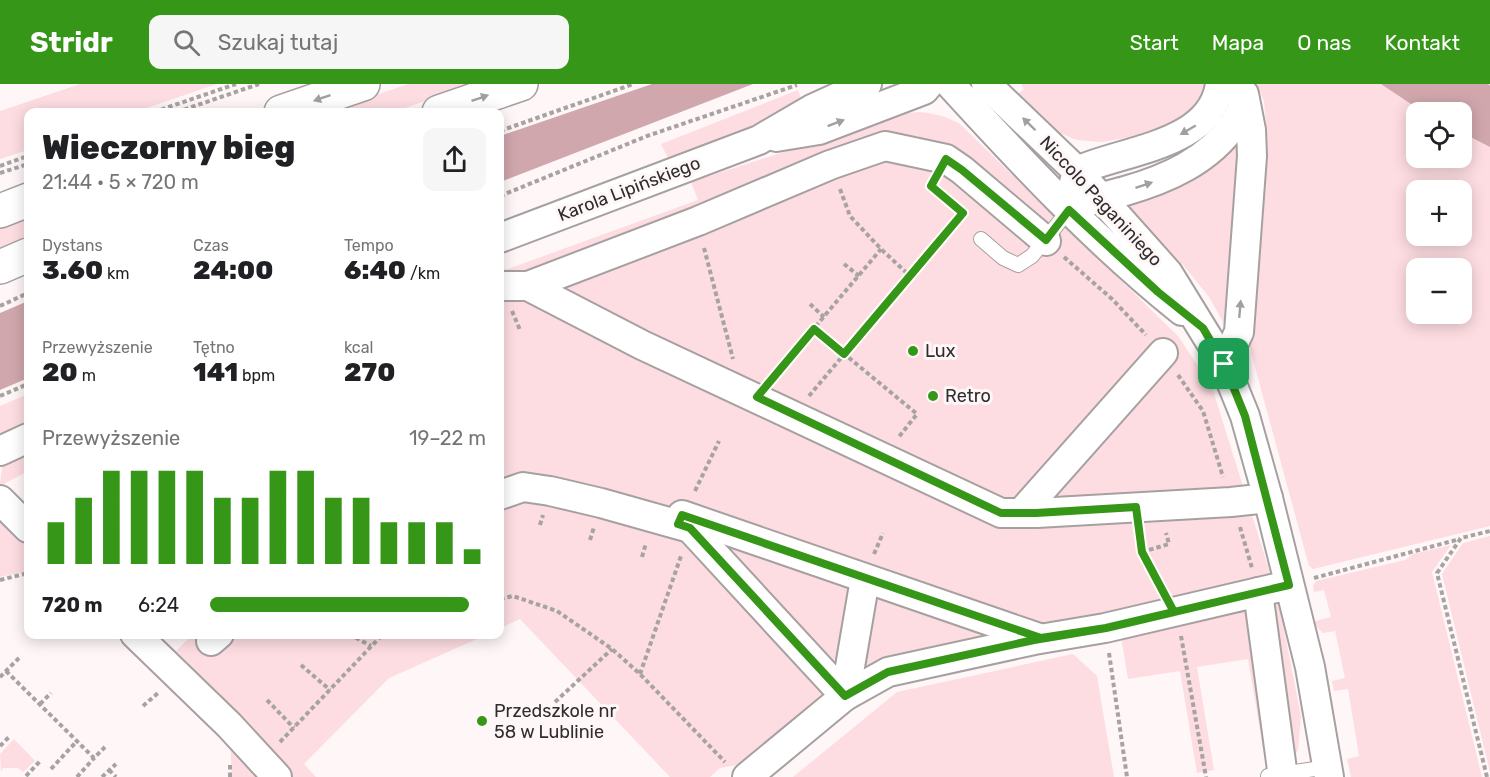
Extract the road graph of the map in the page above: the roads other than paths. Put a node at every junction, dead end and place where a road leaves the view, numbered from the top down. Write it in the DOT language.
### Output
graph roads {
  1 [pos="363,84"];
  2 [pos="521,84"];
  3 [pos="867,84"];
  4 [pos="929,84"];
  5 [pos="950,84"];
  6 [pos="986,84"];
  7 [pos="1220,84"];
  8 [pos="1244,92"];
  9 [pos="293,108"];
  10 [pos="451,108"];
  11 [pos="759,140"];
  12 [pos="1077,171"];
  13 [pos="1099,197"];
  14 [pos="24,202"];
  15 [pos="1069,210"];
  16 [pos="0,211"];
  17 [pos="504,236"];
  18 [pos="981,238"];
  19 [pos="1046,240"];
  20 [pos="24,257"];
  21 [pos="0,267"];
  22 [pos="507,285"];
  23 [pos="1203,328"];
  24 [pos="1163,353"];
  25 [pos="1224,364"];
  26 [pos="24,440"];
  27 [pos="0,451"];
  28 [pos="504,494"];
  29 [pos="1268,498"];
  30 [pos="0,500"];
  31 [pos="1021,513"];
  32 [pos="683,522"];
  33 [pos="24,524"];
  34 [pos="865,579"];
  35 [pos="1289,585"];
  36 [pos="1258,592"];
  37 [pos="1041,638"];
  38 [pos="140,639"];
  39 [pos="845,696"];
  40 [pos="270,768"];
  41 [pos="1328,772"];
  42 [pos="739,773"];
  43 [pos="1278,776"];
  1 -- 9 [label="main road, one-way"];
  10 -- 2 [label="main road, one-way"];
  3 -- 11 [label="street, Karola Lipińskiego"];
  11 -- 4 [label="street, Karola Lipińskiego, one-way"];
  5 -- 15 [label="street, Niccolo Paganiniego"];
  12 -- 6 [label="street, Niccolo Paganiniego, one-way"];
  7 -- 12 [label="street, one-way"];
  13 -- 8 [label="street, one-way"];
  25 -- 8 [label="street, one-way"];
  11 -- 17 [label="street, Karola Lipińskiego"];
  12 -- 13 [label="street, Niccolo Paganiniego"];
  12 -- 15 [label="street"];
  13 -- 15 [label="street"];
  13 -- 23 [label="street, Niccolo Paganiniego"];
  14 -- 16 [label="main road"];
  15 -- 19 [label="lane"];
  15 -- 23 [label="street, Niccolo Paganiniego"];
  18 -- 19 [label="lane"];
  19 -- 22 [label="street"];
  20 -- 21 [label="main road"];
  22 -- 31 [label="street"];
  23 -- 25 [label="street, Niccolo Paganiniego"];
  24 -- 31 [label="street"];
  25 -- 29 [label="street, Niccolo Paganiniego"];
  26 -- 27 [label="street"];
  28 -- 32 [label="street"];
  29 -- 31 [label="street"];
  29 -- 35 [label="street, Niccolo Paganiniego"];
  30 -- 33 [label="street"];
  32 -- 34 [label="street"];
  32 -- 39 [label="street"];
  34 -- 37 [label="street"];
  34 -- 39 [label="street"];
  35 -- 36 [label="street"];
  35 -- 41 [label="street, Niccolo Paganiniego"];
  36 -- 37 [label="street"];
  36 -- 43 [label="street"];
  37 -- 39 [label="street"];
  38 -- 40 [label="street"];
  39 -- 42 [label="street"];
  41 -- 43 [label="lane"];
}
